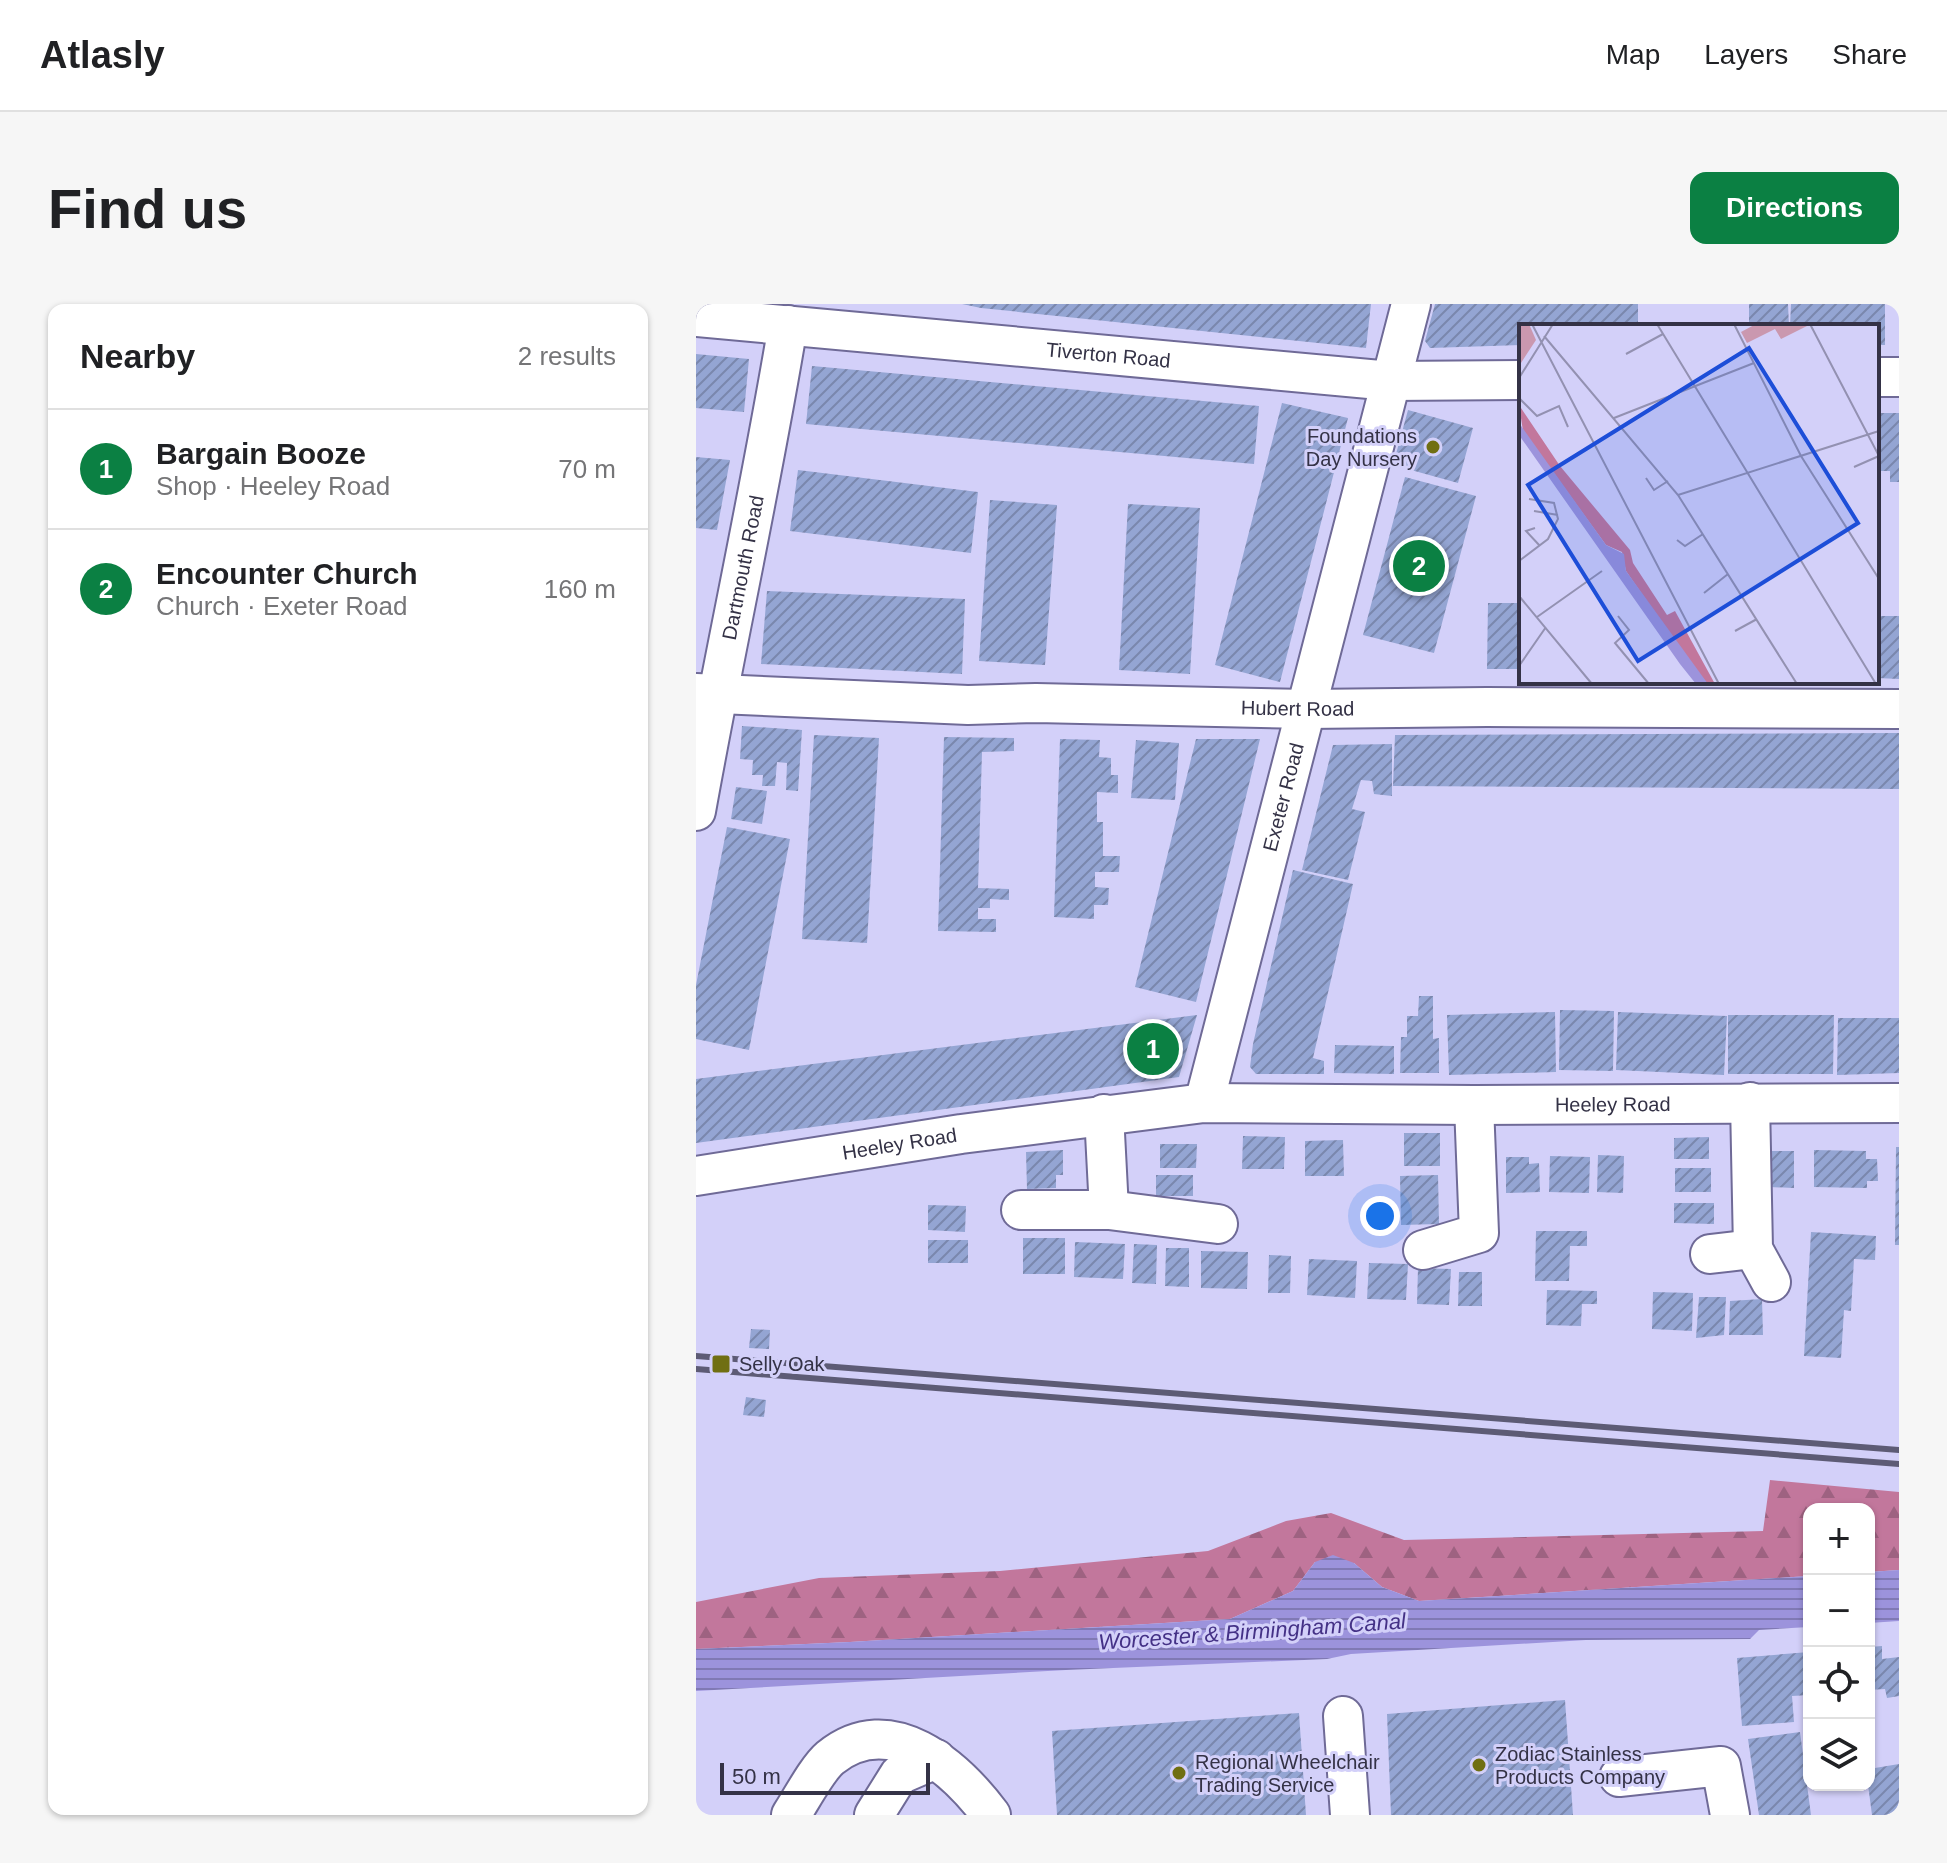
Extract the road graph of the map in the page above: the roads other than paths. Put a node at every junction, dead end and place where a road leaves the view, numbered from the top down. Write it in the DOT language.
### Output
graph roads {
  1 [pos="1411,304"];
  2 [pos="696,317"];
  3 [pos="788,325"];
  4 [pos="1519,380"];
  5 [pos="1391,381"];
  6 [pos="707,693"];
  7 [pos="1307,709"];
  8 [pos="1899,709"];
  9 [pos="696,811"];
  10 [pos="1750,1102"];
  11 [pos="1204,1103"];
  12 [pos="1899,1103"];
  13 [pos="1474,1105"];
  14 [pos="1104,1114"];
  15 [pos="696,1176"];
  16 [pos="1021,1210"];
  17 [pos="1109,1210"];
  18 [pos="1218,1224"];
  19 [pos="1753,1249"];
  20 [pos="1423,1250"];
  21 [pos="1710,1254"];
  22 [pos="1771,1282"];
  23 [pos="1343,1716"];
  24 [pos="946,1766"];
  25 [pos="1619,1777"];
  26 [pos="791,1815"];
  27 [pos="874,1815"];
  28 [pos="991,1815"];
  29 [pos="1350,1815"];
  30 [pos="1730,1815"];
  1 -- 5 [label="street, Exeter Road"];
  2 -- 3 [label="street, Tiverton Road"];
  3 -- 5 [label="street, Tiverton Road"];
  3 -- 6 [label="street, Dartmouth Road"];
  4 -- 5 [label="street, Tiverton Road"];
  5 -- 7 [label="street, Exeter Road"];
  6 -- 7 [label="street, Hubert Road"];
  6 -- 9 [label="street, Dartmouth Road"];
  7 -- 8 [label="street, Hubert Road"];
  7 -- 11 [label="street, Exeter Road"];
  10 -- 12 [label="street, Heeley Road"];
  10 -- 13 [label="street, Heeley Road"];
  10 -- 19 [label="street"];
  11 -- 13 [label="street, Heeley Road"];
  11 -- 14 [label="street, Heeley Road"];
  13 -- 20 [label="street"];
  14 -- 15 [label="street, Heeley Road"];
  14 -- 17 [label="street"];
  16 -- 17 [label="street"];
  17 -- 18 [label="street"];
  19 -- 21 [label="street"];
  19 -- 22 [label="street"];
  23 -- 29 [label="street"];
  24 -- 26 [label="street"];
  24 -- 27 [label="street"];
  24 -- 28 [label="street"];
  25 -- 30 [label="street"];
}
